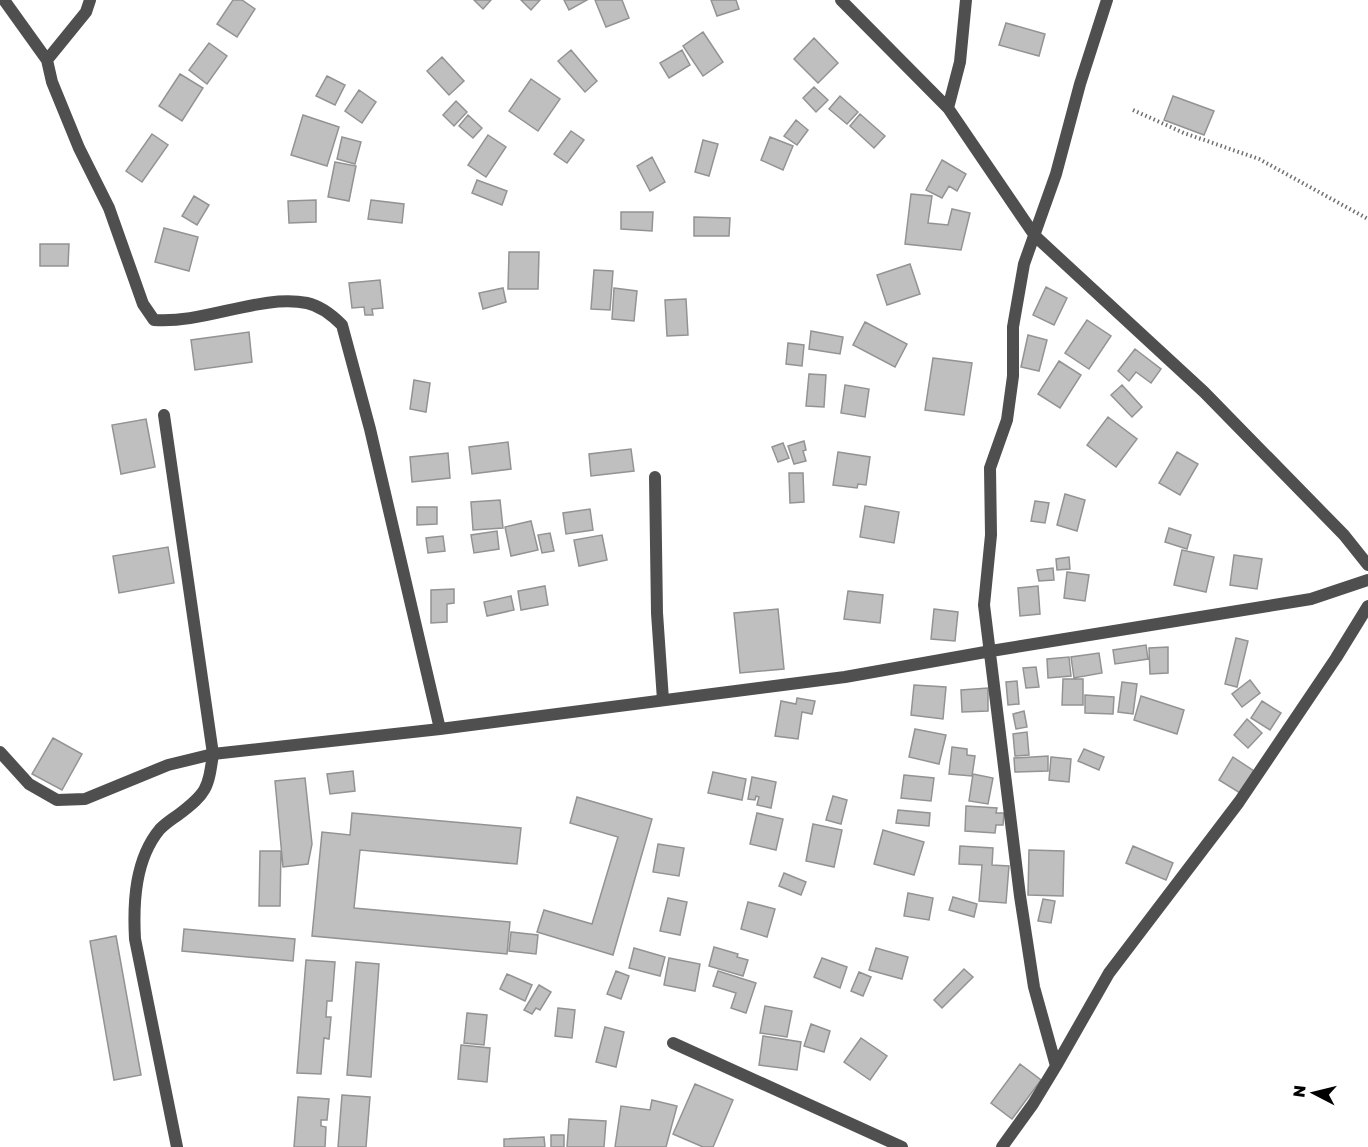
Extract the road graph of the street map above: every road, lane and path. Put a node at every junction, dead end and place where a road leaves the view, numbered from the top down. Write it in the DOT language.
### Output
graph roads {
  1 [pos="90,0"];
  2 [pos="841,0"];
  3 [pos="966,0"];
  4 [pos="1107,0"];
  5 [pos="4,2"];
  6 [pos="47,60"];
  7 [pos="948,108"];
  8 [pos="1133,110"];
  9 [pos="1368,219"];
  10 [pos="1035,236"];
  11 [pos="164,415"];
  12 [pos="655,477"];
  13 [pos="1368,565"];
  14 [pos="1368,580"];
  15 [pos="1368,606"];
  16 [pos="991,651"];
  17 [pos="663,700"];
  18 [pos="440,729"];
  19 [pos="0,752"];
  20 [pos="213,754"];
  21 [pos="673,1043"];
  22 [pos="1056,1066"];
  23 [pos="177,1147"];
  24 [pos="902,1147"];
  25 [pos="1002,1147"];
  1 -- 6 [label="street"];
  2 -- 7 [label="street"];
  3 -- 7 [label="street"];
  4 -- 10 [label="street"];
  5 -- 6 [label="street"];
  6 -- 18 [label="street"];
  7 -- 10 [label="street"];
  8 -- 9 [label="path"];
  10 -- 13 [label="street"];
  10 -- 16 [label="street"];
  11 -- 20 [label="street"];
  12 -- 17 [label="street"];
  14 -- 16 [label="street"];
  15 -- 22 [label="street"];
  16 -- 17 [label="street"];
  16 -- 22 [label="street"];
  17 -- 18 [label="street"];
  18 -- 20 [label="street"];
  19 -- 20 [label="street"];
  20 -- 23 [label="street"];
  21 -- 24 [label="street"];
  22 -- 25 [label="street"];
}
